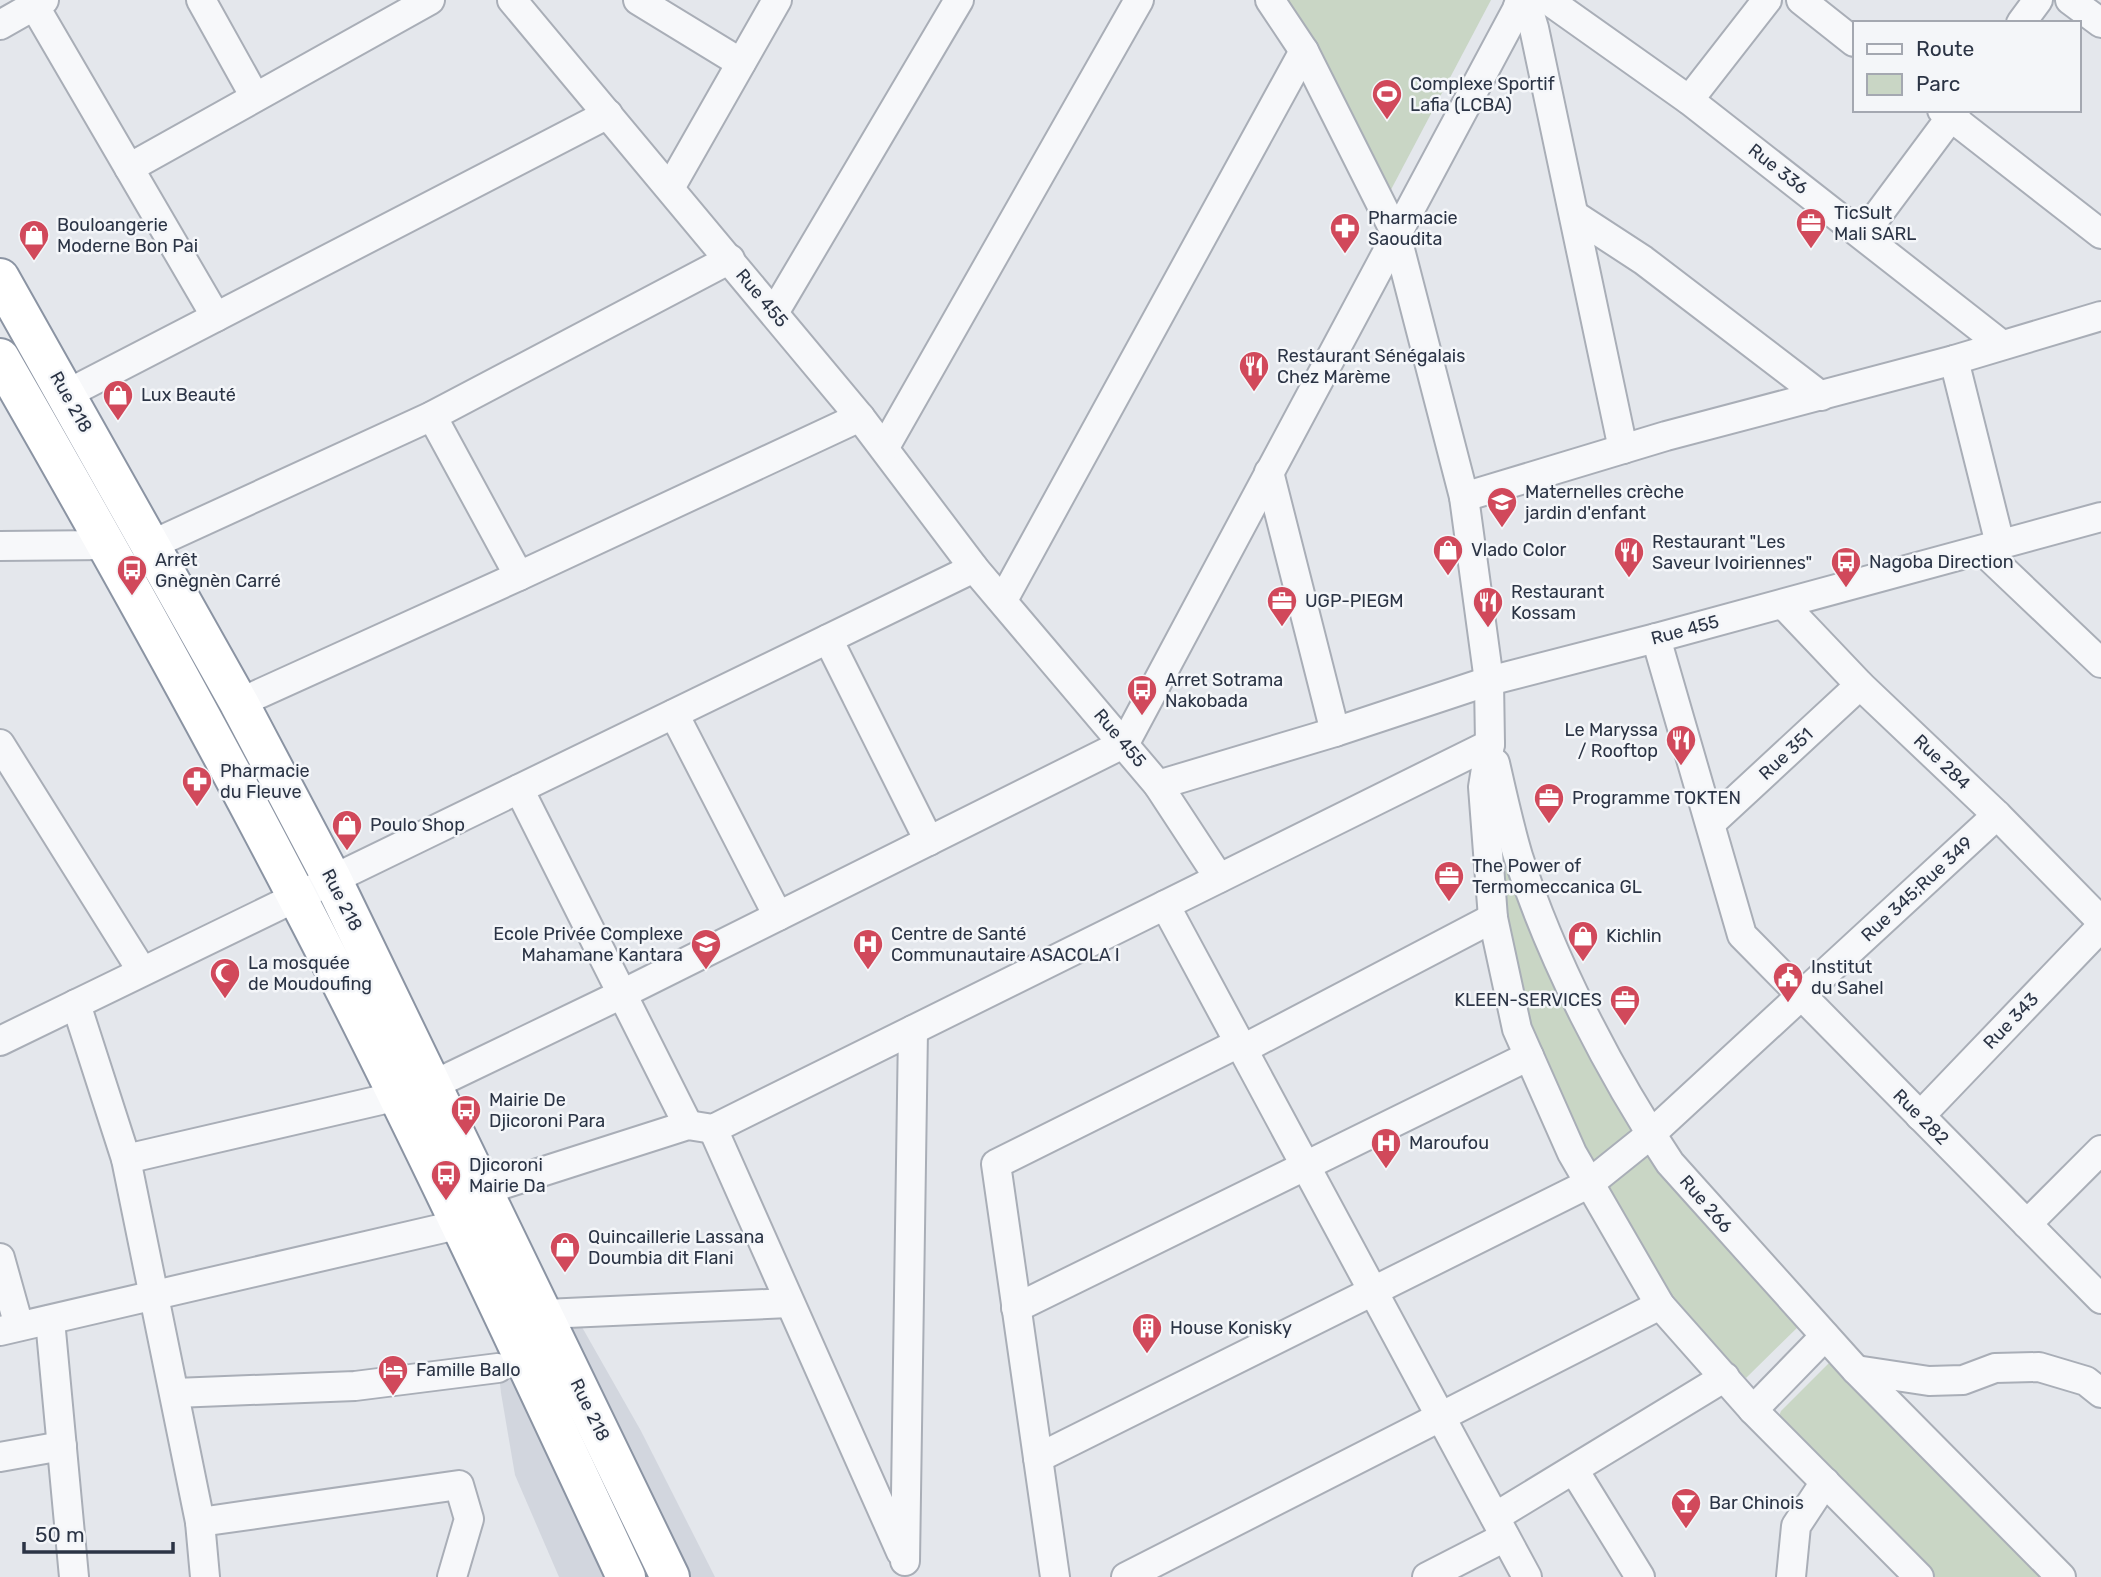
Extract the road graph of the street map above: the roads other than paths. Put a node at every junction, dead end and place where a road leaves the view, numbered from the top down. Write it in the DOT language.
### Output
graph roads {
  1 [pos="201,0"];
  2 [pos="430,0"];
  3 [pos="512,0"];
  4 [pos="638,0"];
  5 [pos="777,0"];
  6 [pos="959,0"];
  7 [pos="1139,0"];
  8 [pos="1270,0"];
  9 [pos="1548,0"];
  10 [pos="1767,0"];
  11 [pos="1801,0"];
  12 [pos="2038,0"];
  13 [pos="2070,0"];
  14 [pos="36,2"];
  15 [pos="1520,3"];
  16 [pos="2022,21"];
  17 [pos="2101,23"];
  18 [pos="0,24"];
  19 [pos="1853,41"];
  20 [pos="1304,51"];
  21 [pos="741,63"];
  22 [pos="255,97"];
  23 [pos="1689,100"];
  24 [pos="1949,113"];
  25 [pos="608,114"];
  26 [pos="129,168"];
  27 [pos="670,188"];
  28 [pos="1574,215"];
  29 [pos="1396,234"];
  30 [pos="2101,234"];
  31 [pos="1863,235"];
  32 [pos="730,260"];
  33 [pos="0,278"];
  34 [pos="774,313"];
  35 [pos="2101,316"];
  36 [pos="216,317"];
  37 [pos="33,335"];
  38 [pos="2003,345"];
  39 [pos="0,357"];
  40 [pos="1954,360"];
  41 [pos="67,394"];
  42 [pos="1821,396"];
  43 [pos="432,416"];
  44 [pos="860,417"];
  45 [pos="885,447"];
  46 [pos="1623,449"];
  47 [pos="1269,472"];
  48 [pos="1464,497"];
  49 [pos="2101,517"];
  50 [pos="107,545"];
  51 [pos="151,545"];
  52 [pos="0,546"];
  53 [pos="1991,547"];
  54 [pos="974,568"];
  55 [pos="519,576"];
  56 [pos="1003,600"];
  57 [pos="1783,604"];
  58 [pos="1656,638"];
  59 [pos="828,639"];
  60 [pos="2101,663"];
  61 [pos="1489,681"];
  62 [pos="1860,685"];
  63 [pos="239,704"];
  64 [pos="674,714"];
  65 [pos="1335,732"];
  66 [pos="1125,743"];
  67 [pos="0,744"];
  68 [pos="1490,744"];
  69 [pos="1158,785"];
  70 [pos="519,789"];
  71 [pos="1997,815"];
  72 [pos="1711,823"];
  73 [pos="929,841"];
  74 [pos="1219,878"];
  75 [pos="332,879"];
  76 [pos="297,897"];
  77 [pos="1165,905"];
  78 [pos="778,916"];
  79 [pos="1493,918"];
  80 [pos="2101,921"];
  81 [pos="2101,926"];
  82 [pos="142,971"];
  83 [pos="622,994"];
  84 [pos="1801,995"];
  85 [pos="76,1004"];
  86 [pos="913,1030"];
  87 [pos="1,1039"];
  88 [pos="1241,1046"];
  89 [pos="1529,1056"];
  90 [pos="433,1085"];
  91 [pos="398,1097"];
  92 [pos="1920,1116"];
  93 [pos="701,1127"];
  94 [pos="1651,1134"];
  95 [pos="2101,1150"];
  96 [pos="126,1159"];
  97 [pos="1305,1166"];
  98 [pos="1590,1183"];
  99 [pos="485,1190"];
  100 [pos="461,1224"];
  101 [pos="2027,1224"];
  102 [pos="0,1258"];
  103 [pos="1373,1291"];
  104 [pos="155,1297"];
  105 [pos="2101,1299"];
  106 [pos="789,1304"];
  107 [pos="1660,1305"];
  108 [pos="1016,1308"];
  109 [pos="545,1314"];
  110 [pos="50,1320"];
  111 [pos="10,1329"];
  112 [pos="1825,1336"];
  113 [pos="498,1368"];
  114 [pos="1856,1370"];
  115 [pos="1725,1377"];
  116 [pos="175,1393"];
  117 [pos="2101,1393"];
  118 [pos="1753,1410"];
  119 [pos="1441,1418"];
  120 [pos="62,1446"];
  121 [pos="0,1457"];
  122 [pos="1038,1458"];
  123 [pos="1574,1470"];
  124 [pos="1825,1482"];
  125 [pos="200,1522"];
  126 [pos="1500,1527"];
  127 [pos="906,1569"];
  128 [pos="74,1577"];
  129 [pos="205,1577"];
  130 [pos="452,1577"];
  131 [pos="626,1577"];
  132 [pos="670,1577"];
  133 [pos="1055,1577"];
  134 [pos="1126,1577"];
  135 [pos="1427,1577"];
  136 [pos="1527,1577"];
  137 [pos="1640,1577"];
  138 [pos="1791,1577"];
  139 [pos="1919,1577"];
  140 [pos="2061,1577"];
  1 -- 22 [label="street"];
  2 -- 22 [label="street"];
  3 -- 25 [label="street, Rue 455"];
  4 -- 21 [label="street"];
  5 -- 21 [label="street"];
  6 -- 34 [label="street"];
  7 -- 45 [label="street"];
  8 -- 20 [label="street, Rue 266"];
  9 -- 23 [label="street, Rue 336"];
  10 -- 23 [label="street"];
  11 -- 19 [label="street"];
  12 -- 16 [label="street"];
  13 -- 17 [label="street"];
  14 -- 18 [label="street"];
  14 -- 26 [label="street"];
  15 -- 28 [label="street"];
  15 -- 29 [label="street"];
  20 -- 29 [label="street, Rue 266"];
  20 -- 56 [label="street"];
  21 -- 27 [label="street"];
  22 -- 26 [label="street"];
  23 -- 31 [label="street, Rue 336"];
  24 -- 30 [label="street"];
  24 -- 31 [label="street"];
  25 -- 27 [label="street, Rue 455"];
  25 -- 36 [label="street"];
  26 -- 36 [label="street"];
  27 -- 32 [label="street, Rue 455"];
  28 -- 42 [label="street"];
  28 -- 46 [label="street"];
  29 -- 47 [label="street"];
  29 -- 48 [label="street, Rue 266"];
  31 -- 38 [label="street, Rue 336"];
  32 -- 34 [label="street, Rue 455"];
  32 -- 43 [label="street"];
  33 -- 37 [label="highway, Rue 218"];
  34 -- 44 [label="street, Rue 455"];
  35 -- 38 [label="street"];
  36 -- 41 [label="street"];
  37 -- 39 [label="street"];
  37 -- 41 [label="highway, Rue 218"];
  38 -- 40 [label="street"];
  39 -- 50 [label="highway"];
  40 -- 42 [label="street"];
  40 -- 53 [label="street"];
  41 -- 51 [label="highway, Rue 218"];
  42 -- 46 [label="street"];
  43 -- 51 [label="street"];
  43 -- 55 [label="street"];
  44 -- 45 [label="street, Rue 455"];
  44 -- 55 [label="street"];
  45 -- 54 [label="street, Rue 455"];
  46 -- 48 [label="street"];
  47 -- 65 [label="street"];
  47 -- 66 [label="street"];
  48 -- 61 [label="street, Rue 266"];
  49 -- 53 [label="street, Rue 455"];
  50 -- 52 [label="street"];
  50 -- 76 [label="highway"];
  51 -- 63 [label="highway, Rue 218"];
  53 -- 57 [label="street, Rue 455"];
  53 -- 60 [label="street"];
  54 -- 56 [label="street, Rue 455"];
  54 -- 59 [label="street"];
  55 -- 63 [label="street"];
  56 -- 66 [label="street, Rue 455"];
  57 -- 58 [label="street, Rue 455"];
  57 -- 62 [label="street, Rue 284"];
  58 -- 61 [label="street, Rue 455"];
  58 -- 72 [label="street"];
  59 -- 64 [label="street"];
  59 -- 73 [label="street"];
  61 -- 65 [label="street, Rue 455"];
  61 -- 68 [label="street, Rue 266"];
  62 -- 71 [label="street, Rue 284"];
  62 -- 72 [label="street, Rue 351"];
  63 -- 75 [label="highway, Rue 218"];
  64 -- 70 [label="street"];
  64 -- 78 [label="street"];
  65 -- 69 [label="street, Rue 455"];
  66 -- 69 [label="street, Rue 455"];
  66 -- 73 [label="street"];
  67 -- 82 [label="street"];
  68 -- 74 [label="street"];
  68 -- 79 [label="street, Rue 266"];
  68 -- 94 [label="street, Rue 266"];
  69 -- 74 [label="street"];
  70 -- 75 [label="street"];
  70 -- 83 [label="street"];
  71 -- 80 [label="street, Rue 284"];
  71 -- 84 [label="street, Rue 345;Rue 349"];
  72 -- 84 [label="street, Rue 282"];
  73 -- 78 [label="street"];
  74 -- 77 [label="street"];
  75 -- 76 [label="street"];
  75 -- 90 [label="highway, Rue 218"];
  76 -- 82 [label="street"];
  76 -- 91 [label="highway"];
  77 -- 86 [label="street"];
  77 -- 88 [label="street"];
  78 -- 83 [label="street"];
  79 -- 88 [label="street"];
  79 -- 89 [label="street, Rue 266"];
  81 -- 92 [label="street, Rue 343"];
  82 -- 85 [label="street"];
  83 -- 90 [label="street"];
  83 -- 93 [label="street"];
  84 -- 92 [label="street, Rue 282"];
  84 -- 94 [label="street, Rue 345;Rue 349"];
  85 -- 87 [label="street"];
  85 -- 96 [label="street"];
  86 -- 93 [label="street"];
  86 -- 127 [label="street"];
  88 -- 97 [label="street"];
  88 -- 108 [label="street"];
  89 -- 97 [label="street"];
  89 -- 98 [label="street, Rue 266"];
  90 -- 99 [label="highway, Rue 218"];
  91 -- 96 [label="street"];
  91 -- 100 [label="highway"];
  92 -- 101 [label="street, Rue 282"];
  93 -- 99 [label="street"];
  93 -- 106 [label="street"];
  94 -- 98 [label="street, Rue 345;Rue 349"];
  94 -- 112 [label="street, Rue 266"];
  95 -- 101 [label="street"];
  96 -- 104 [label="street"];
  97 -- 103 [label="street"];
  97 -- 108 [label="street"];
  98 -- 103 [label="street, Rue 345;Rue 349"];
  98 -- 107 [label="street, Rue 266"];
  99 -- 109 [label="highway, Rue 218"];
  100 -- 104 [label="street"];
  100 -- 131 [label="highway"];
  101 -- 105 [label="street, Rue 282"];
  102 -- 111 [label="street"];
  103 -- 119 [label="street"];
  103 -- 122 [label="street, Rue 345;Rue 349"];
  104 -- 110 [label="street"];
  104 -- 116 [label="street"];
  106 -- 109 [label="street"];
  106 -- 127 [label="street"];
  107 -- 115 [label="street, Rue 266"];
  107 -- 119 [label="street"];
  108 -- 122 [label="street"];
  109 -- 132 [label="highway, Rue 218"];
  110 -- 111 [label="street"];
  110 -- 120 [label="street"];
  112 -- 114 [label="street, Rue 266"];
  112 -- 118 [label="street"];
  113 -- 116 [label="street"];
  114 -- 117 [label="street"];
  114 -- 140 [label="street, Rue 266"];
  115 -- 118 [label="street, Rue 266"];
  115 -- 123 [label="street"];
  116 -- 125 [label="street"];
  118 -- 124 [label="street, Rue 266"];
  119 -- 126 [label="street"];
  119 -- 134 [label="street"];
  120 -- 121 [label="street"];
  120 -- 128 [label="street"];
  122 -- 133 [label="street"];
  123 -- 126 [label="street"];
  123 -- 137 [label="street"];
  124 -- 138 [label="street"];
  124 -- 139 [label="street, Rue 266"];
  125 -- 129 [label="street"];
  125 -- 130 [label="street"];
  126 -- 135 [label="street"];
  126 -- 136 [label="street"];
}
